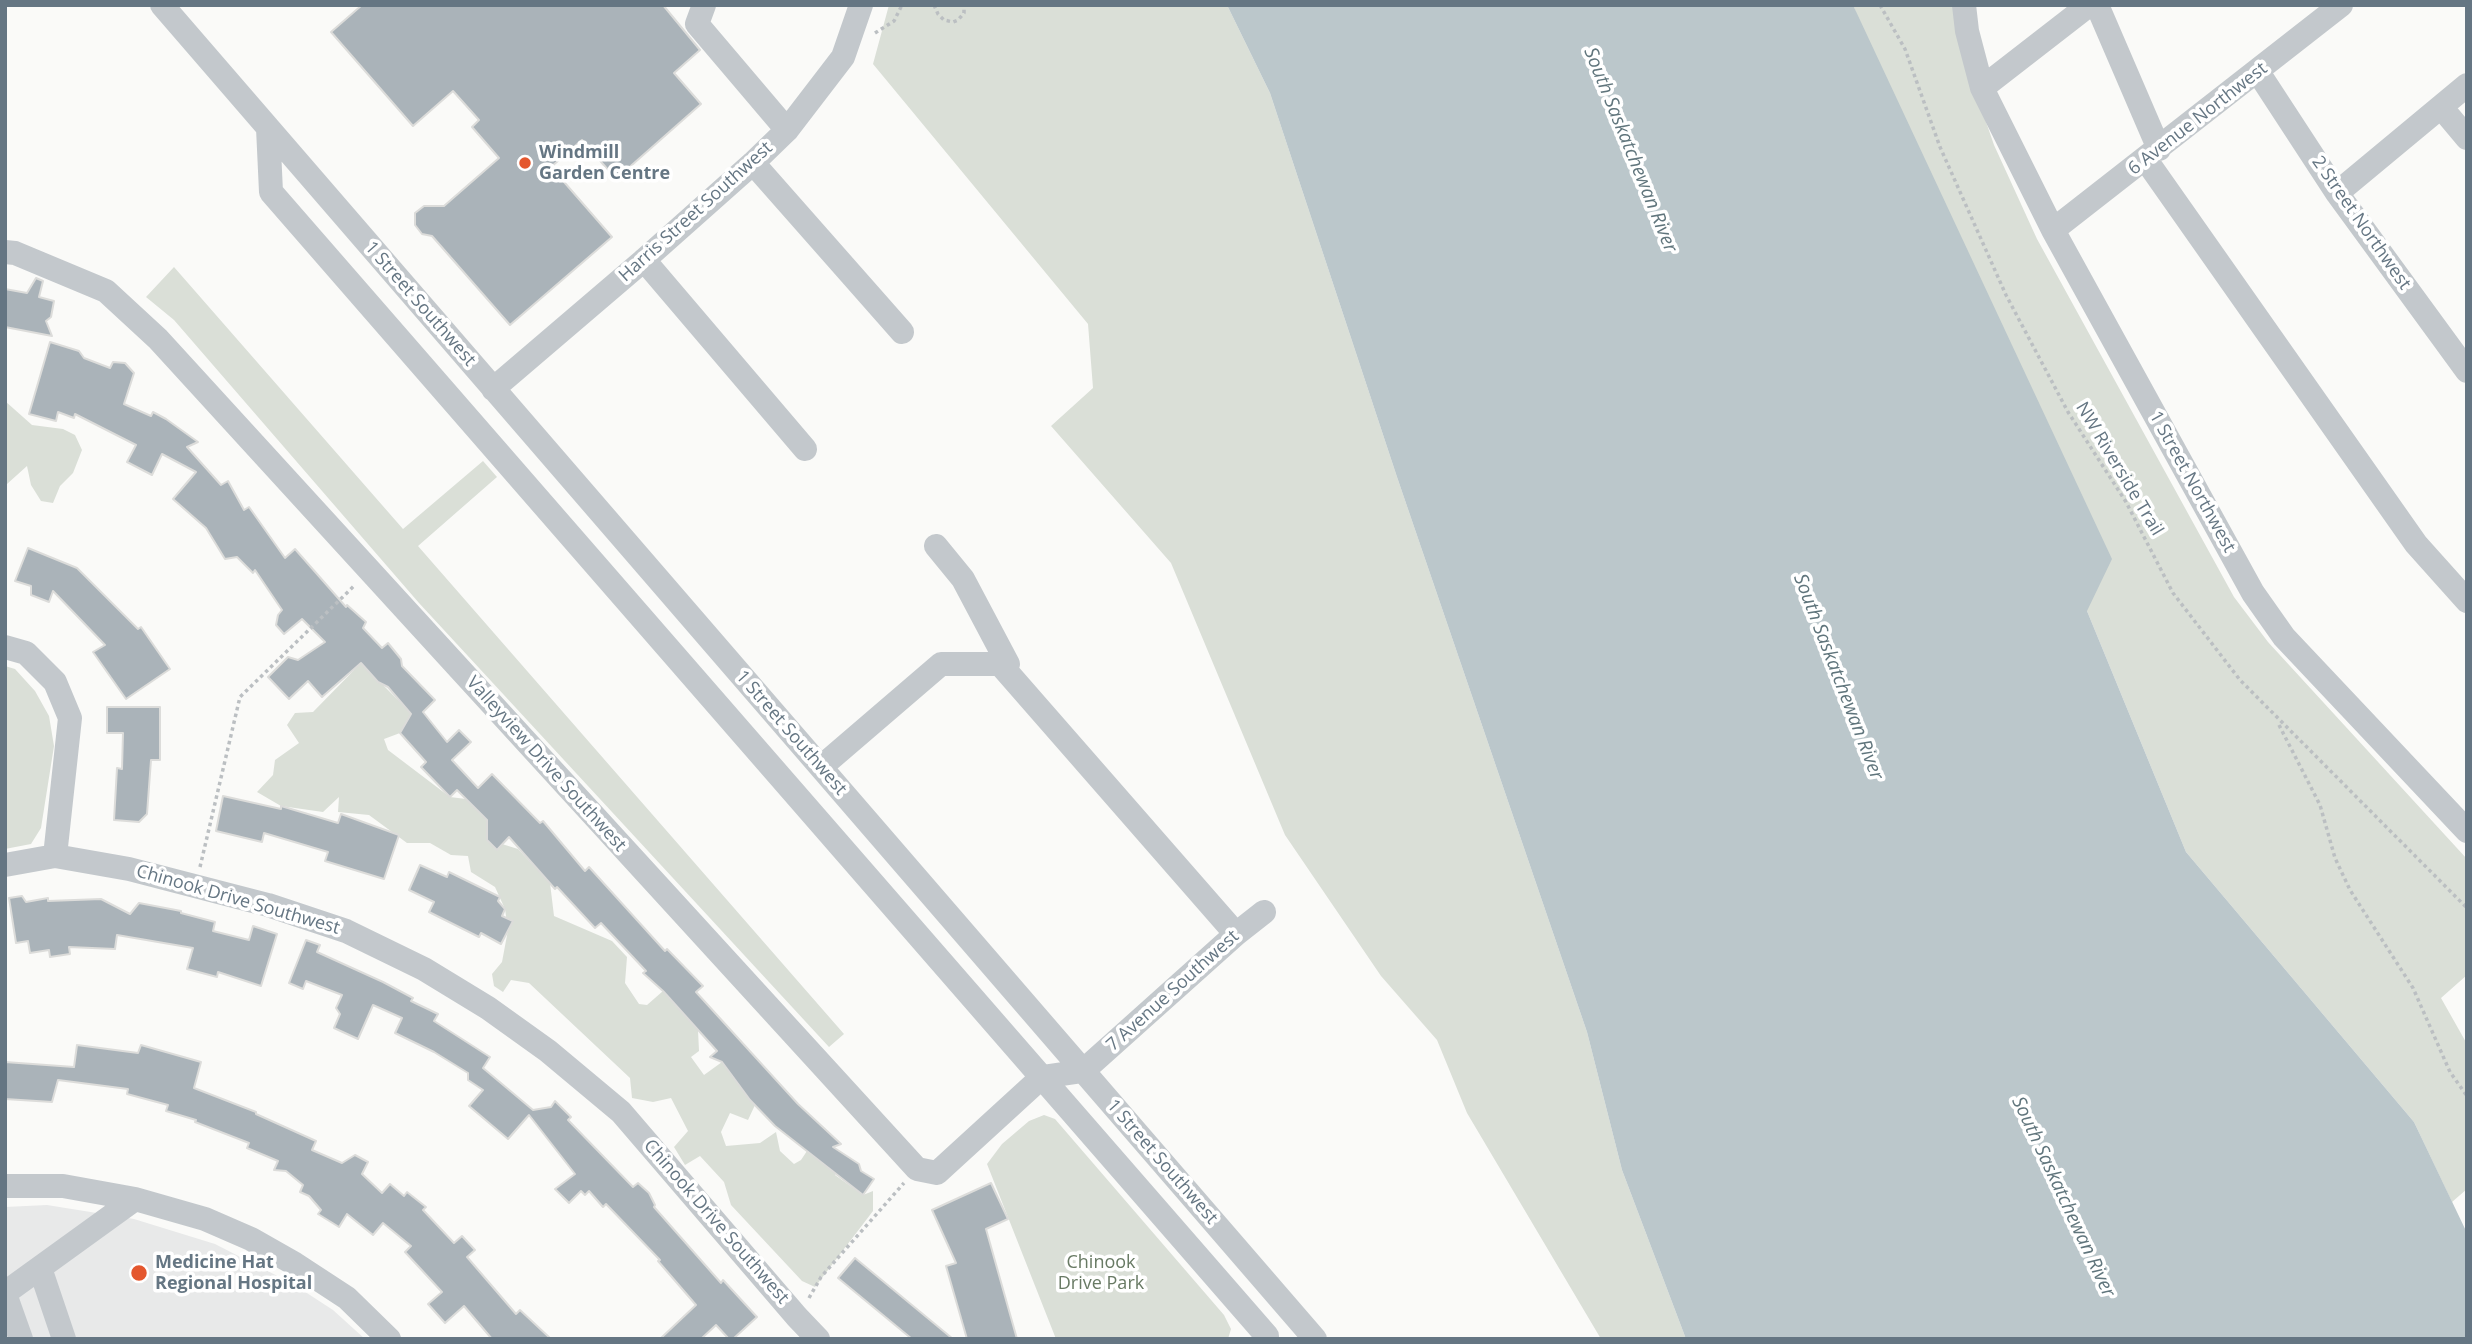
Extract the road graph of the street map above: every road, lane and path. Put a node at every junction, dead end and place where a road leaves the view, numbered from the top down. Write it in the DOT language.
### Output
graph roads {
  1 [pos="162,5"];
  2 [pos="704,5"];
  3 [pos="861,5"];
  4 [pos="902,5"];
  5 [pos="934,5"];
  6 [pos="964,5"];
  7 [pos="1880,5"];
  8 [pos="1964,5"];
  9 [pos="2089,5"];
  10 [pos="2097,5"];
  11 [pos="2341,5"];
  12 [pos="868,36"];
  13 [pos="2258,72"];
  14 [pos="2467,85"];
  15 [pos="1982,88"];
  16 [pos="2441,107"];
  17 [pos="268,128"];
  18 [pos="787,130"];
  19 [pos="2467,138"];
  20 [pos="2152,154"];
  21 [pos="753,163"];
  22 [pos="2337,192"];
  23 [pos="2053,230"];
  24 [pos="5,252"];
  25 [pos="644,260"];
  26 [pos="902,332"];
  27 [pos="2467,371"];
  28 [pos="493,389"];
  29 [pos="805,449"];
  30 [pos="936,545"];
  31 [pos="370,571"];
  32 [pos="2467,601"];
  33 [pos="5,647"];
  34 [pos="1000,664"];
  35 [pos="2277,720"];
  36 [pos="821,767"];
  37 [pos="2467,831"];
  38 [pos="55,856"];
  39 [pos="5,865"];
  40 [pos="196,887"];
  41 [pos="2467,908"];
  42 [pos="1264,912"];
  43 [pos="1236,934"];
  44 [pos="1083,1071"];
  45 [pos="1042,1077"];
  46 [pos="2467,1096"];
  47 [pos="916,1169"];
  48 [pos="5,1186"];
  49 [pos="135,1199"];
  50 [pos="40,1268"];
  51 [pos="5,1294"];
  52 [pos="1293,1314"];
  53 [pos="797,1317"];
  54 [pos="1265,1337"];
  55 [pos="21,1339"];
  56 [pos="64,1339"];
  57 [pos="389,1339"];
  58 [pos="818,1339"];
  59 [pos="1315,1339"];
  1 -- 17 [label="street, 1 Street Southwest"];
  2 -- 18 [label="street"];
  3 -- 18 [label="street, Harris Street Southwest"];
  4 -- 12 [label="path"];
  5 -- 6 [label="path"];
  7 -- 35 [label="path, NW Riverside Trail"];
  8 -- 15 [label="street, 1 Street Northwest"];
  9 -- 15 [label="street"];
  10 -- 20 [label="street"];
  11 -- 13 [label="street, 6 Avenue Northwest"];
  13 -- 20 [label="street, 6 Avenue Northwest"];
  13 -- 22 [label="street, 2 Street Northwest"];
  14 -- 16 [label="street"];
  15 -- 23 [label="street, 1 Street Northwest"];
  16 -- 19 [label="street"];
  16 -- 22 [label="street"];
  17 -- 28 [label="street, 1 Street Southwest"];
  17 -- 45 [label="street, 1 Street Southwest"];
  18 -- 21 [label="street, Harris Street Southwest"];
  20 -- 23 [label="street, 6 Avenue Northwest"];
  20 -- 32 [label="street"];
  21 -- 25 [label="street, Harris Street Southwest"];
  21 -- 26 [label="street"];
  22 -- 27 [label="street, 2 Street Northwest"];
  23 -- 37 [label="street, 1 Street Northwest"];
  24 -- 31 [label="street, Valleyview Drive Southwest"];
  25 -- 28 [label="street, Harris Street Southwest"];
  25 -- 29 [label="street"];
  28 -- 36 [label="street, 1 Street Southwest"];
  30 -- 34 [label="street"];
  31 -- 40 [label="path"];
  31 -- 47 [label="street, Valleyview Drive Southwest"];
  33 -- 38 [label="street"];
  34 -- 36 [label="street"];
  34 -- 43 [label="street"];
  35 -- 41 [label="path, NW Riverside Trail"];
  35 -- 46 [label="path"];
  36 -- 44 [label="street, 1 Street Southwest"];
  38 -- 39 [label="street, Chinook Drive Southwest"];
  38 -- 40 [label="street, Chinook Drive Southwest"];
  40 -- 53 [label="street, Chinook Drive Southwest"];
  42 -- 43 [label="street, 7 Avenue Southwest"];
  43 -- 44 [label="street, 7 Avenue Southwest"];
  44 -- 45 [label="street"];
  44 -- 52 [label="street, 1 Street Southwest"];
  45 -- 47 [label="street"];
  45 -- 54 [label="street, 1 Street Southwest"];
  47 -- 53 [label="path"];
  48 -- 49 [label="street"];
  49 -- 50 [label="street"];
  49 -- 57 [label="street"];
  50 -- 51 [label="street"];
  50 -- 56 [label="street"];
  51 -- 55 [label="street"];
  52 -- 54 [label="street"];
  52 -- 59 [label="street, 1 Street Southwest"];
  53 -- 58 [label="street, Chinook Drive Southwest"];
}
